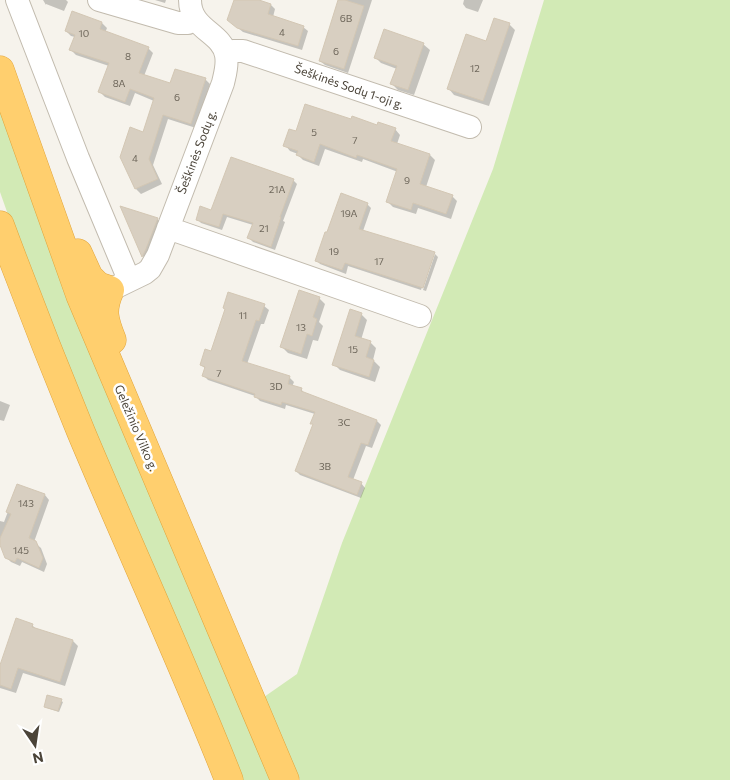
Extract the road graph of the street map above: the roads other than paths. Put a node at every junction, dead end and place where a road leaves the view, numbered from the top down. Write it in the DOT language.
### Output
graph roads {
  1 [pos="17,0"];
  2 [pos="99,0"];
  3 [pos="193,10"];
  4 [pos="226,53"];
  5 [pos="0,70"];
  6 [pos="470,127"];
  7 [pos="38,179"];
  8 [pos="0,225"];
  9 [pos="168,228"];
  10 [pos="120,285"];
  11 [pos="420,316"];
  12 [pos="133,421"];
  13 [pos="229,780"];
  14 [pos="285,780"];
  1 -- 10 [label="street"];
  2 -- 3 [label="street"];
  3 -- 4 [label="street"];
  4 -- 6 [label="street, Šeškinės Sodų 1-oji g."];
  4 -- 9 [label="street, Šeškinės Sodų g."];
  5 -- 7 [label="highway, Geležinio Vilko g."];
  7 -- 10 [label="highway"];
  7 -- 12 [label="highway, Geležinio Vilko g."];
  8 -- 13 [label="highway"];
  9 -- 10 [label="street, Šeškinės Sodų g."];
  9 -- 11 [label="street"];
  10 -- 12 [label="highway"];
  12 -- 14 [label="highway, Geležinio Vilko g."];
}
